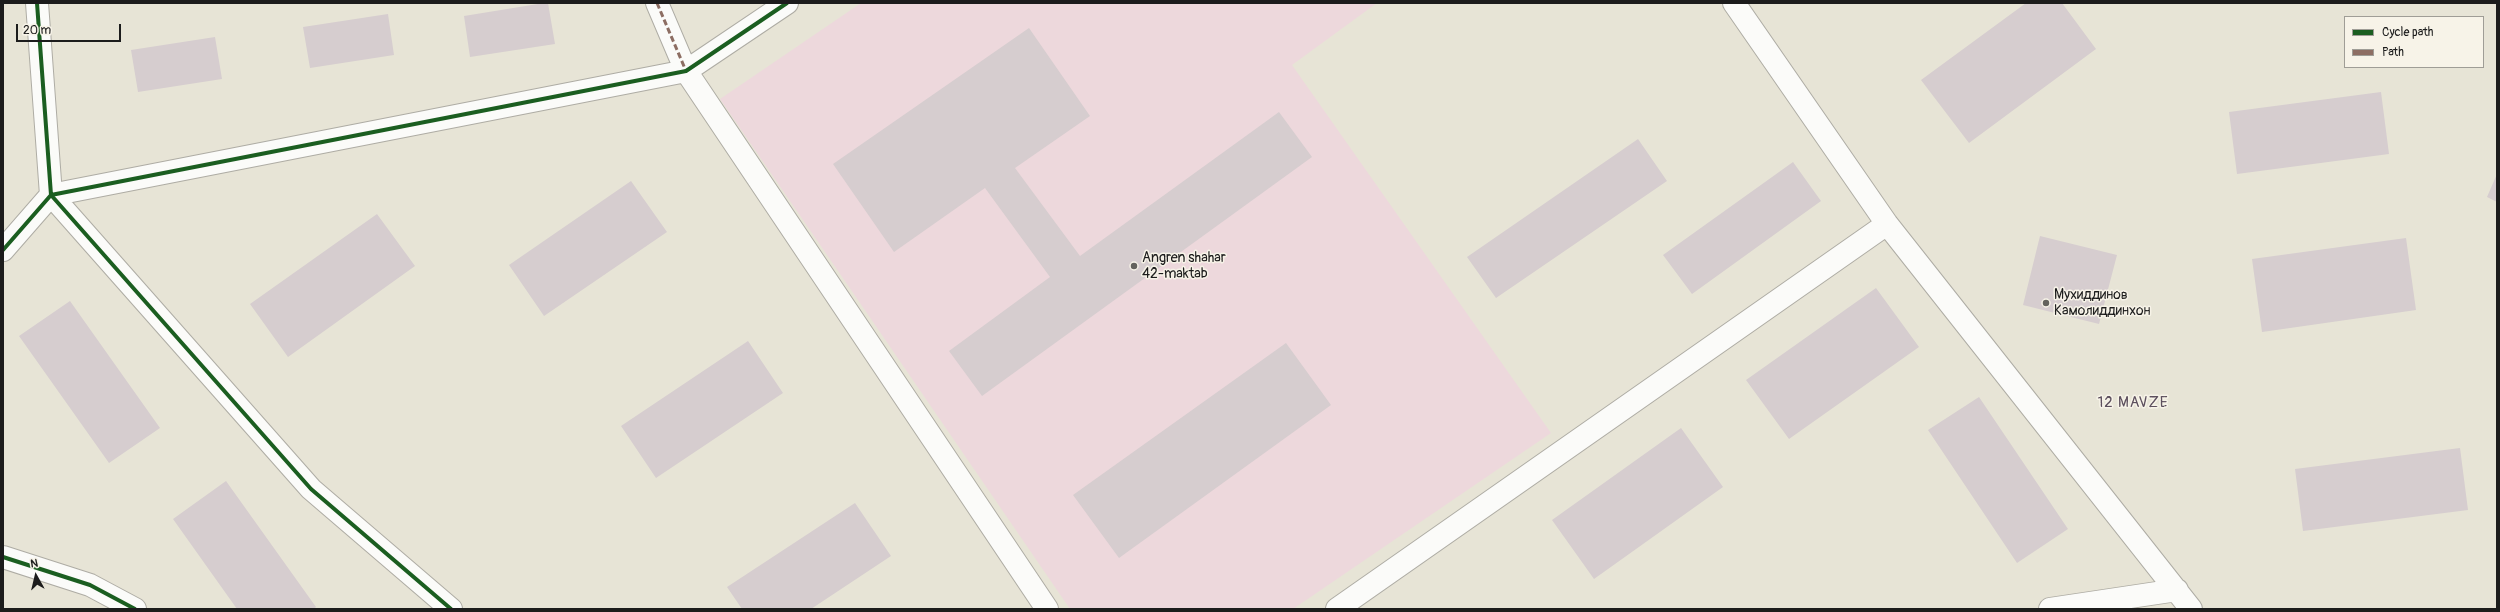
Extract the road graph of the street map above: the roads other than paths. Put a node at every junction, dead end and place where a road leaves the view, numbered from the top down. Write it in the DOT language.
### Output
graph roads {
  1 [pos="37,3"];
  2 [pos="657,3"];
  3 [pos="787,3"];
  4 [pos="1734,3"];
  5 [pos="686,71"];
  6 [pos="51,195"];
  7 [pos="1887,224"];
  8 [pos="3,250"];
  9 [pos="3,557"];
  10 [pos="2177,590"];
  11 [pos="135,609"];
  12 [pos="451,609"];
  13 [pos="1047,609"];
  14 [pos="1337,609"];
  15 [pos="2050,609"];
  16 [pos="2191,609"];
  1 -- 6 [label="street"];
  2 -- 5 [label="street"];
  3 -- 5 [label="street"];
  4 -- 7 [label="street"];
  5 -- 6 [label="street"];
  5 -- 13 [label="street"];
  6 -- 8 [label="street"];
  6 -- 12 [label="street"];
  7 -- 10 [label="street"];
  7 -- 14 [label="street"];
  9 -- 11 [label="street"];
  10 -- 15 [label="street"];
  10 -- 16 [label="street"];
}
